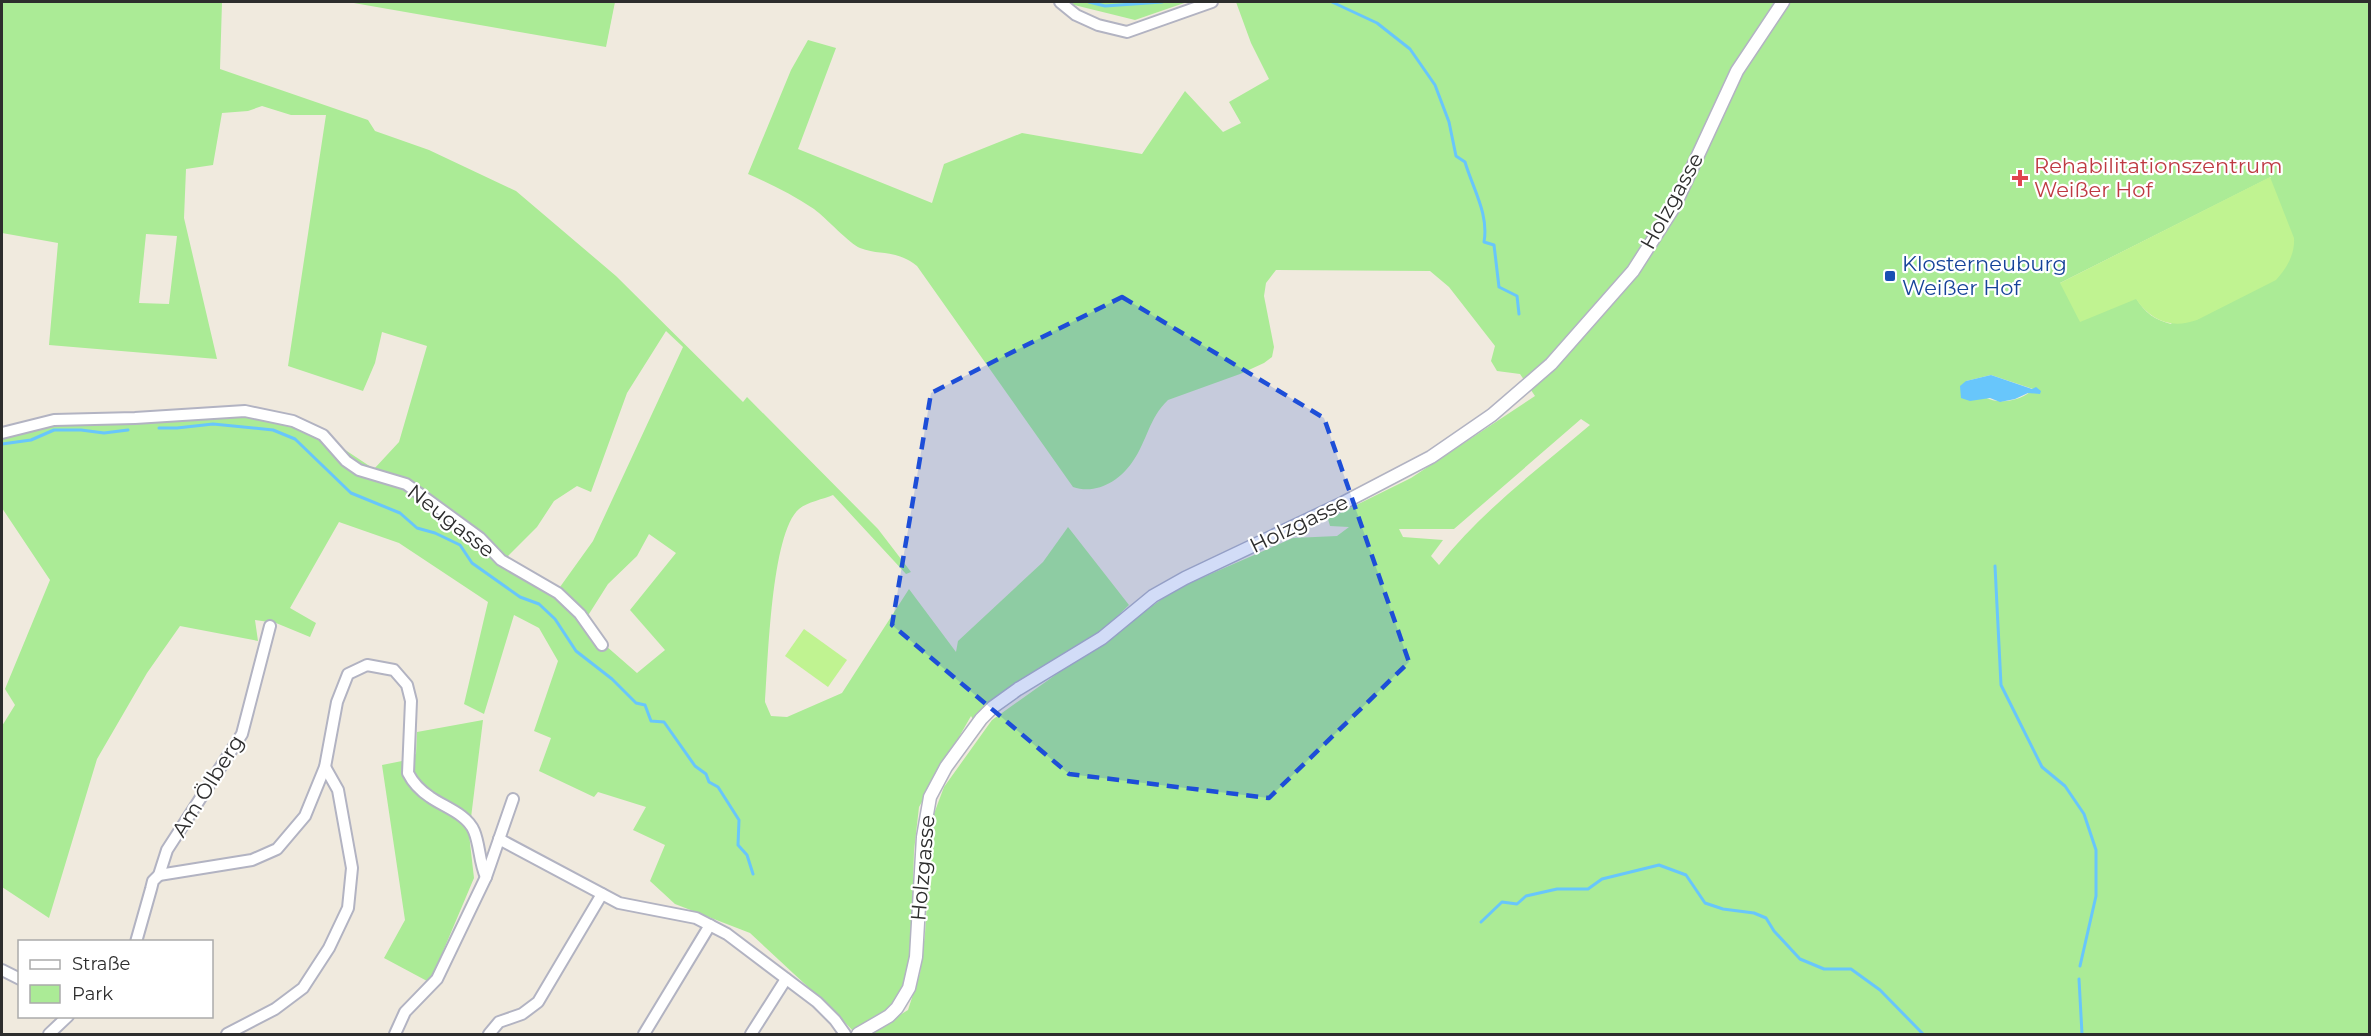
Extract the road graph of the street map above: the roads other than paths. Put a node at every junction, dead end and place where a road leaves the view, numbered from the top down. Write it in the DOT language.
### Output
graph roads {
  1 [pos="1060,2"];
  2 [pos="1212,2"];
  3 [pos="1783,2"];
  4 [pos="2,433"];
  5 [pos="270,626"];
  6 [pos="602,645"];
  7 [pos="325,767"];
  8 [pos="513,799"];
  9 [pos="499,839"];
  10 [pos="159,875"];
  11 [pos="486,877"];
  12 [pos="602,894"];
  13 [pos="710,925"];
  14 [pos="137,940"];
  15 [pos="2,970"];
  16 [pos="18,978"];
  17 [pos="786,979"];
  18 [pos="67,1018"];
  19 [pos="49,1035"];
  20 [pos="227,1035"];
  21 [pos="395,1035"];
  22 [pos="489,1035"];
  23 [pos="644,1035"];
  24 [pos="751,1035"];
  25 [pos="845,1035"];
  26 [pos="858,1035"];
  1 -- 2 [label="street"];
  3 -- 26 [label="street, Holzgasse"];
  4 -- 6 [label="street, Neugasse"];
  5 -- 10 [label="street, Am Ölberg"];
  7 -- 10 [label="street"];
  7 -- 11 [label="street"];
  7 -- 20 [label="street"];
  8 -- 9 [label="street"];
  9 -- 11 [label="street"];
  9 -- 12 [label="street"];
  10 -- 14 [label="street, Am Ölberg"];
  11 -- 21 [label="street"];
  12 -- 13 [label="street"];
  12 -- 22 [label="street"];
  13 -- 17 [label="street"];
  13 -- 23 [label="street"];
  15 -- 16 [label="street"];
  17 -- 24 [label="street"];
  17 -- 25 [label="street"];
  18 -- 19 [label="street"];
}
